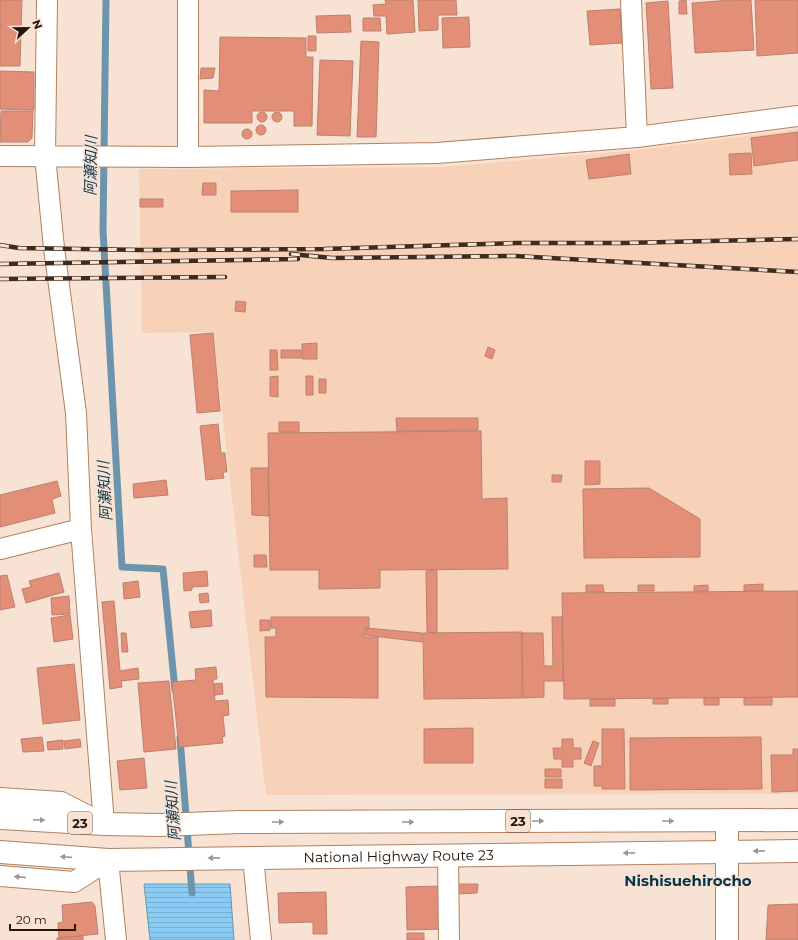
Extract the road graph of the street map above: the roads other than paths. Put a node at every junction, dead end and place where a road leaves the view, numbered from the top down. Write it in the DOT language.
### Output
graph roads {
  1 [pos="47,0"];
  2 [pos="188,0"];
  3 [pos="631,0"];
  4 [pos="798,116"];
  5 [pos="637,136"];
  6 [pos="0,156"];
  7 [pos="45,156"];
  8 [pos="180,157"];
  9 [pos="81,529"];
  10 [pos="0,549"];
  11 [pos="0,798"];
  12 [pos="0,818"];
  13 [pos="727,820"];
  14 [pos="798,820"];
  15 [pos="104,824"];
  16 [pos="798,851"];
  17 [pos="0,852"];
  18 [pos="728,852"];
  19 [pos="448,854"];
  20 [pos="253,857"];
  21 [pos="113,859"];
  22 [pos="0,876"];
  23 [pos="116,940"];
  24 [pos="261,940"];
  25 [pos="449,940"];
  26 [pos="727,940"];
  1 -- 7 [label="street"];
  2 -- 8 [label="street"];
  3 -- 5 [label="street"];
  4 -- 5 [label="street"];
  5 -- 8 [label="street"];
  6 -- 7 [label="street"];
  7 -- 8 [label="street"];
  7 -- 9 [label="street"];
  9 -- 10 [label="street"];
  9 -- 15 [label="street"];
  11 -- 15 [label="street"];
  12 -- 15 [label="main road, 23, one-way"];
  13 -- 14 [label="main road, 23"];
  15 -- 13 [label="main road, 23, one-way"];
  13 -- 18 [label="main road"];
  16 -- 18 [label="main road, National Highway Route 23, one-way"];
  21 -- 17 [label="main road, National Highway Route 23, one-way"];
  18 -- 19 [label="main road, National Highway Route 23, one-way"];
  18 -- 26 [label="main road"];
  19 -- 20 [label="main road, National Highway Route 23"];
  19 -- 25 [label="street"];
  20 -- 21 [label="main road, National Highway Route 23, one-way"];
  20 -- 24 [label="street"];
  21 -- 22 [label="street, one-way"];
  21 -- 23 [label="street"];
}
